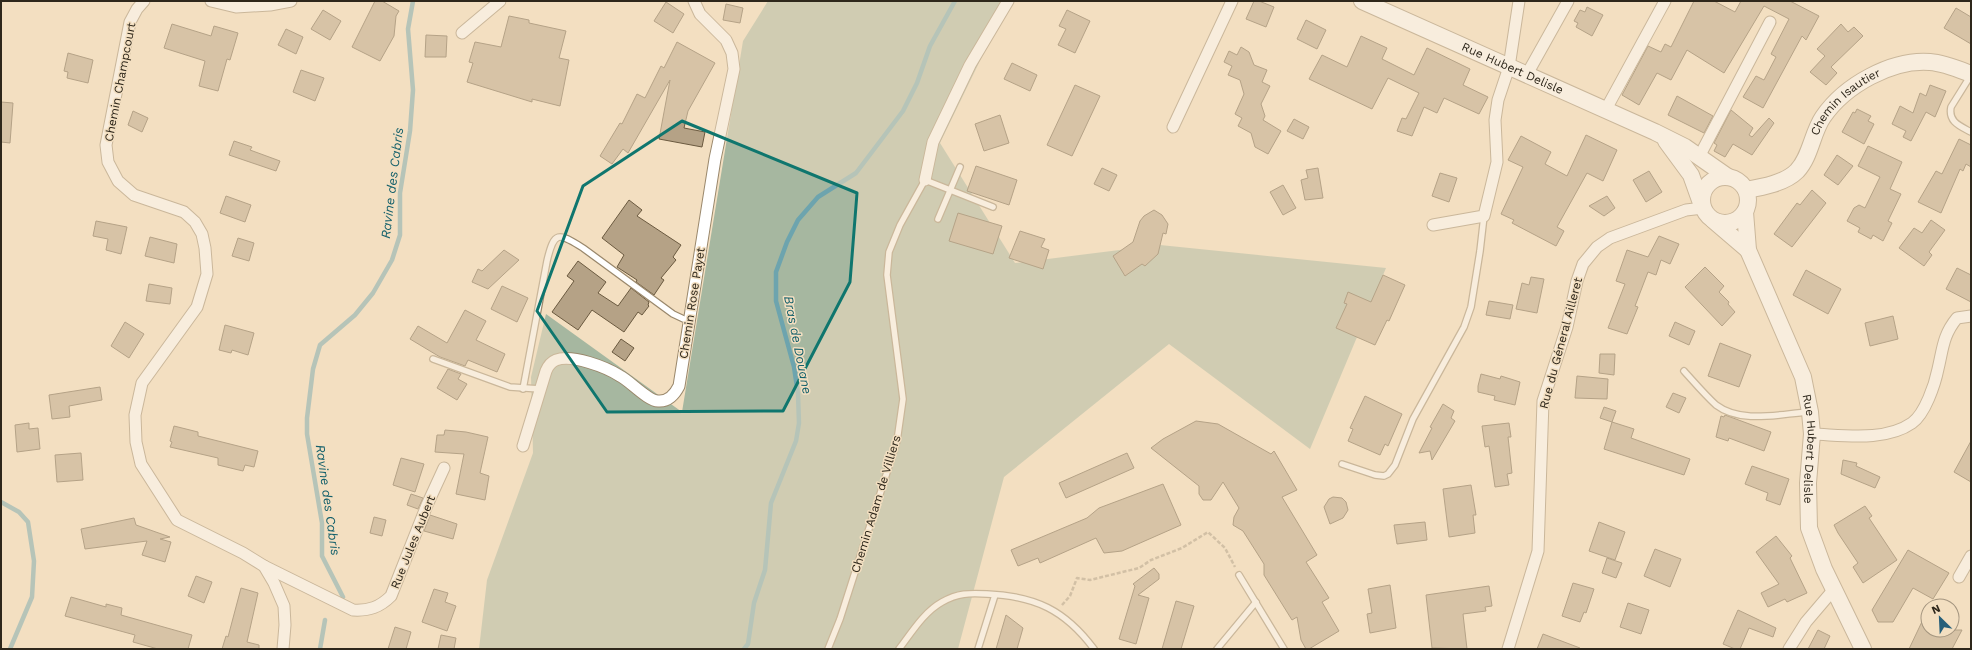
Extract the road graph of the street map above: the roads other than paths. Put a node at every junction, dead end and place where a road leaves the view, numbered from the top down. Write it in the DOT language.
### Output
graph roads {
  1 [pos="144,1"];
  2 [pos="211,1"];
  3 [pos="291,1"];
  4 [pos="500,1"];
  5 [pos="694,1"];
  6 [pos="1008,1"];
  7 [pos="1232,1"];
  8 [pos="1362,1"];
  9 [pos="1519,1"];
  10 [pos="1568,1"];
  11 [pos="1665,1"];
  12 [pos="1770,22"];
  13 [pos="462,34"];
  14 [pos="1509,67"];
  15 [pos="1971,74"];
  16 [pos="1526,76"];
  17 [pos="1605,111"];
  18 [pos="1173,127"];
  19 [pos="1971,132"];
  20 [pos="1662,136"];
  21 [pos="1699,157"];
  22 [pos="960,167"];
  23 [pos="1728,177"];
  24 [pos="925,180"];
  25 [pos="950,190"];
  26 [pos="1746,190"];
  27 [pos="993,207"];
  28 [pos="1705,210"];
  29 [pos="1745,212"];
  30 [pos="1484,216"];
  31 [pos="938,219"];
  32 [pos="1433,225"];
  33 [pos="1748,250"];
  34 [pos="1971,316"];
  35 [pos="690,322"];
  36 [pos="434,359"];
  37 [pos="1684,371"];
  38 [pos="524,389"];
  39 [pos="540,390"];
  40 [pos="1810,412"];
  41 [pos="1812,434"];
  42 [pos="523,446"];
  43 [pos="1342,464"];
  44 [pos="444,468"];
  45 [pos="1971,556"];
  46 [pos="264,566"];
  47 [pos="1239,575"];
  48 [pos="1959,577"];
  49 [pos="1835,588"];
  50 [pos="996,594"];
  51 [pos="1256,602"];
  52 [pos="283,649"];
  53 [pos="828,649"];
  54 [pos="899,649"];
  55 [pos="978,649"];
  56 [pos="1094,649"];
  57 [pos="1217,649"];
  58 [pos="1284,649"];
  59 [pos="1508,649"];
  60 [pos="1789,649"];
  61 [pos="1863,649"];
  1 -- 46 [label="street, Chemin Champcourt"];
  2 -- 3 [label="street"];
  4 -- 13 [label="street"];
  5 -- 35 [label="street, Chemin Rose Payet"];
  6 -- 24 [label="street, Chemin Adam de Villiers"];
  7 -- 18 [label="street"];
  8 -- 14 [label="main road, Rue Hubert Delisle"];
  9 -- 14 [label="street"];
  10 -- 16 [label="street"];
  11 -- 17 [label="street"];
  12 -- 21 [label="street"];
  14 -- 16 [label="main road, Rue Hubert Delisle"];
  14 -- 30 [label="street"];
  15 -- 19 [label="lane"];
  15 -- 26 [label="main road, Chemin Isautier"];
  16 -- 17 [label="main road, Rue Hubert Delisle"];
  17 -- 20 [label="main road, Rue Hubert Delisle"];
  20 -- 21 [label="main road, Rue Hubert Delisle"];
  20 -- 28 [label="main road, Rue Hubert Delisle"];
  21 -- 23 [label="main road, Rue Hubert Delisle"];
  22 -- 25 [label="lane"];
  23 -- 26 [label="main road"];
  23 -- 28 [label="main road"];
  24 -- 25 [label="lane"];
  24 -- 53 [label="lane, Chemin Adam de Villiers"];
  25 -- 27 [label="lane"];
  25 -- 31 [label="lane"];
  26 -- 29 [label="main road"];
  28 -- 29 [label="main road"];
  28 -- 33 [label="main road, Rue Hubert Delisle"];
  28 -- 59 [label="street, Rue du Géneral Ailleret"];
  29 -- 33 [label="main road, Rue Hubert Delisle"];
  30 -- 32 [label="street"];
  30 -- 43 [label="lane"];
  33 -- 40 [label="main road, Rue Hubert Delisle"];
  34 -- 41 [label="street"];
  35 -- 38 [label="lane"];
  35 -- 39 [label="street, Chemin Rose Payet"];
  36 -- 38 [label="lane"];
  37 -- 40 [label="lane"];
  38 -- 39 [label="lane"];
  39 -- 42 [label="street, Chemin Rose Payet"];
  40 -- 41 [label="main road, Rue Hubert Delisle"];
  41 -- 49 [label="main road, Rue Hubert Delisle"];
  44 -- 46 [label="street, Rue Jules Aubert"];
  45 -- 48 [label="street"];
  46 -- 52 [label="street, Chemin Champcourt"];
  47 -- 51 [label="lane"];
  49 -- 60 [label="street"];
  49 -- 61 [label="main road, Rue Hubert Delisle"];
  50 -- 54 [label="lane"];
  50 -- 55 [label="lane"];
  50 -- 56 [label="lane"];
  51 -- 57 [label="lane"];
  51 -- 58 [label="lane"];
}
